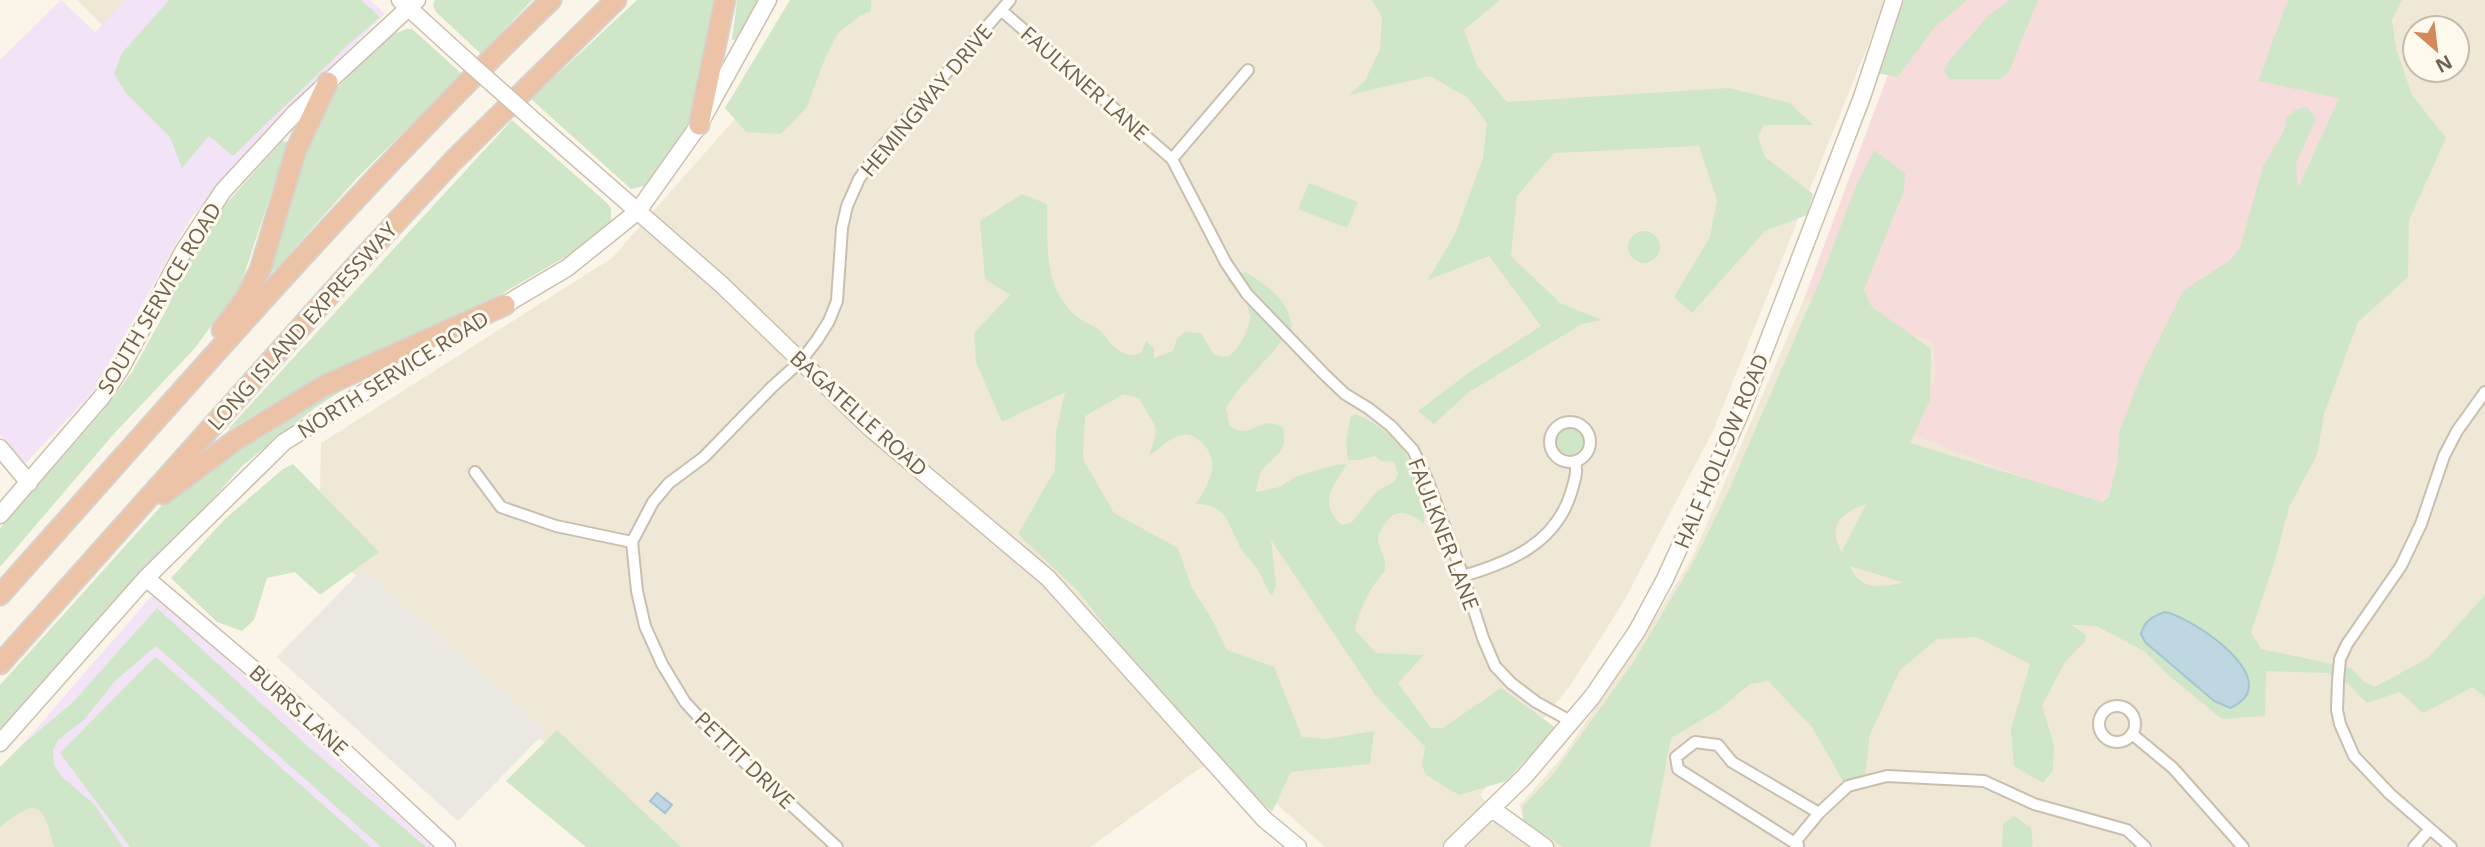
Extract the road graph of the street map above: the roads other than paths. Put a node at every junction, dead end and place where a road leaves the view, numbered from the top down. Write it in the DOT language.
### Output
graph roads {
  1 [pos="551,0"];
  2 [pos="616,0"];
  3 [pos="725,0"];
  4 [pos="768,0"];
  5 [pos="1010,0"];
  6 [pos="1894,0"];
  7 [pos="408,3"];
  8 [pos="1001,10"];
  9 [pos="1248,70"];
  10 [pos="328,82"];
  11 [pos="699,125"];
  12 [pos="1172,159"];
  13 [pos="639,211"];
  14 [pos="505,305"];
  15 [pos="801,361"];
  16 [pos="2485,392"];
  17 [pos="0,449"];
  18 [pos="1575,461"];
  19 [pos="475,472"];
  20 [pos="29,483"];
  21 [pos="92,492"];
  22 [pos="0,515"];
  23 [pos="127,522"];
  24 [pos="632,542"];
  25 [pos="1463,576"];
  26 [pos="146,578"];
  27 [pos="0,595"];
  28 [pos="0,664"];
  29 [pos="1572,722"];
  30 [pos="2132,734"];
  31 [pos="0,743"];
  32 [pos="1492,809"];
  33 [pos="1819,813"];
  34 [pos="2430,829"];
  35 [pos="1797,845"];
  36 [pos="447,847"];
  37 [pos="837,847"];
  38 [pos="1298,847"];
  39 [pos="1452,847"];
  40 [pos="1545,847"];
  41 [pos="2146,847"];
  42 [pos="2243,847"];
  43 [pos="2414,847"];
  44 [pos="2451,847"];
  1 -- 21 [label="highway"];
  2 -- 23 [label="highway, LONG ISLAND EXPRESSWAY"];
  3 -- 11 [label="highway"];
  4 -- 11 [label="main road, NORTH SERVICE ROAD"];
  5 -- 8 [label="street, HEMINGWAY DRIVE"];
  6 -- 29 [label="main road, HALF HOLLOW ROAD"];
  7 -- 10 [label="main road, SOUTH SERVICE ROAD"];
  7 -- 13 [label="main road, BAGATELLE ROAD, bridge"];
  8 -- 12 [label="street, FAULKNER LANE"];
  8 -- 15 [label="street, HEMINGWAY DRIVE"];
  9 -- 12 [label="street"];
  10 -- 20 [label="main road, SOUTH SERVICE ROAD"];
  10 -- 21 [label="highway"];
  11 -- 13 [label="main road, NORTH SERVICE ROAD"];
  12 -- 25 [label="street, FAULKNER LANE"];
  13 -- 14 [label="main road, NORTH SERVICE ROAD"];
  13 -- 15 [label="main road, BAGATELLE ROAD"];
  14 -- 23 [label="highway"];
  14 -- 26 [label="main road, NORTH SERVICE ROAD"];
  15 -- 24 [label="street"];
  15 -- 38 [label="main road, BAGATELLE ROAD"];
  16 -- 34 [label="street"];
  17 -- 20 [label="main road"];
  18 -- 25 [label="street"];
  19 -- 24 [label="street"];
  20 -- 22 [label="main road, SOUTH SERVICE ROAD"];
  21 -- 27 [label="highway"];
  23 -- 28 [label="highway, LONG ISLAND EXPRESSWAY"];
  24 -- 37 [label="street, PETTIT DRIVE"];
  25 -- 29 [label="street, FAULKNER LANE"];
  26 -- 31 [label="main road, NORTH SERVICE ROAD"];
  26 -- 36 [label="main road, BURRS LANE"];
  29 -- 32 [label="main road, HALF HOLLOW ROAD"];
  30 -- 42 [label="street"];
  32 -- 39 [label="main road, HALF HOLLOW ROAD"];
  32 -- 40 [label="main road"];
  33 -- 35 [label="street"];
  33 -- 35 [label="street"];
  33 -- 41 [label="street"];
  34 -- 43 [label="street"];
  34 -- 44 [label="street"];
}
